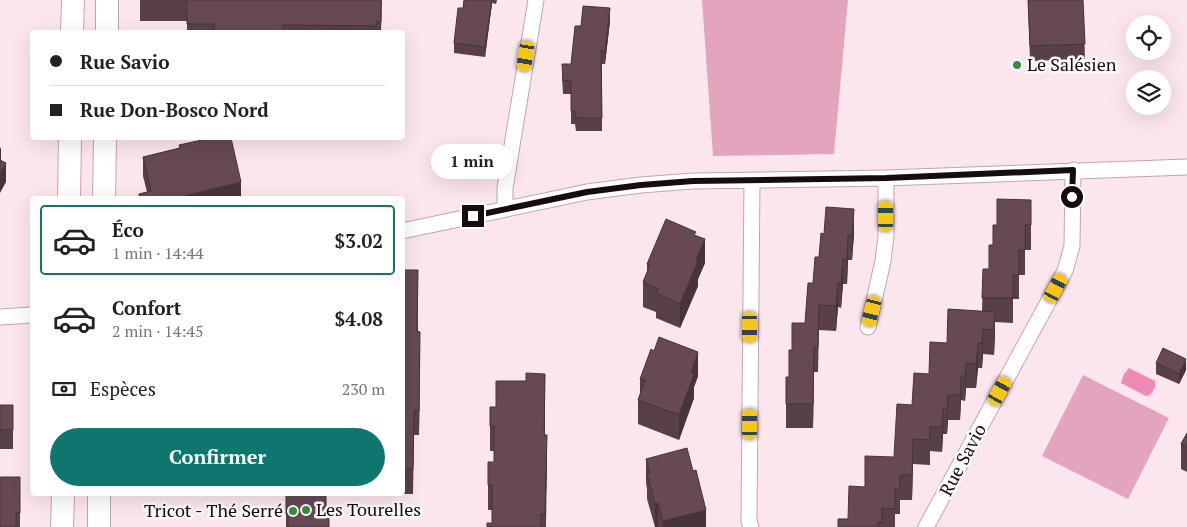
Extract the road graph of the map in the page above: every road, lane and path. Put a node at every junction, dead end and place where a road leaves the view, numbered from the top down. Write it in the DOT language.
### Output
graph roads {
  1 [pos="73,0"];
  2 [pos="107,0"];
  3 [pos="536,0"];
  4 [pos="72,30"];
  5 [pos="107,30"];
  6 [pos="70,140"];
  7 [pos="105,140"];
  8 [pos="1187,166"];
  9 [pos="1073,170"];
  10 [pos="886,178"];
  11 [pos="752,180"];
  12 [pos="69,196"];
  13 [pos="104,196"];
  14 [pos="505,209"];
  15 [pos="405,230"];
  16 [pos="30,314"];
  17 [pos="0,317"];
  18 [pos="868,327"];
  19 [pos="62,496"];
  20 [pos="99,496"];
  21 [pos="62,527"];
  22 [pos="98,527"];
  23 [pos="751,527"];
  24 [pos="926,527"];
  1 -- 4 [label="main road"];
  2 -- 5 [label="main road"];
  3 -- 14 [label="street"];
  6 -- 12 [label="main road"];
  7 -- 13 [label="main road"];
  8 -- 9 [label="street"];
  9 -- 10 [label="street"];
  9 -- 24 [label="street, Rue Savio"];
  10 -- 11 [label="street"];
  10 -- 18 [label="street"];
  11 -- 14 [label="street"];
  11 -- 23 [label="street"];
  14 -- 15 [label="street"];
  16 -- 17 [label="street"];
  19 -- 21 [label="main road"];
  20 -- 22 [label="main road"];
}
